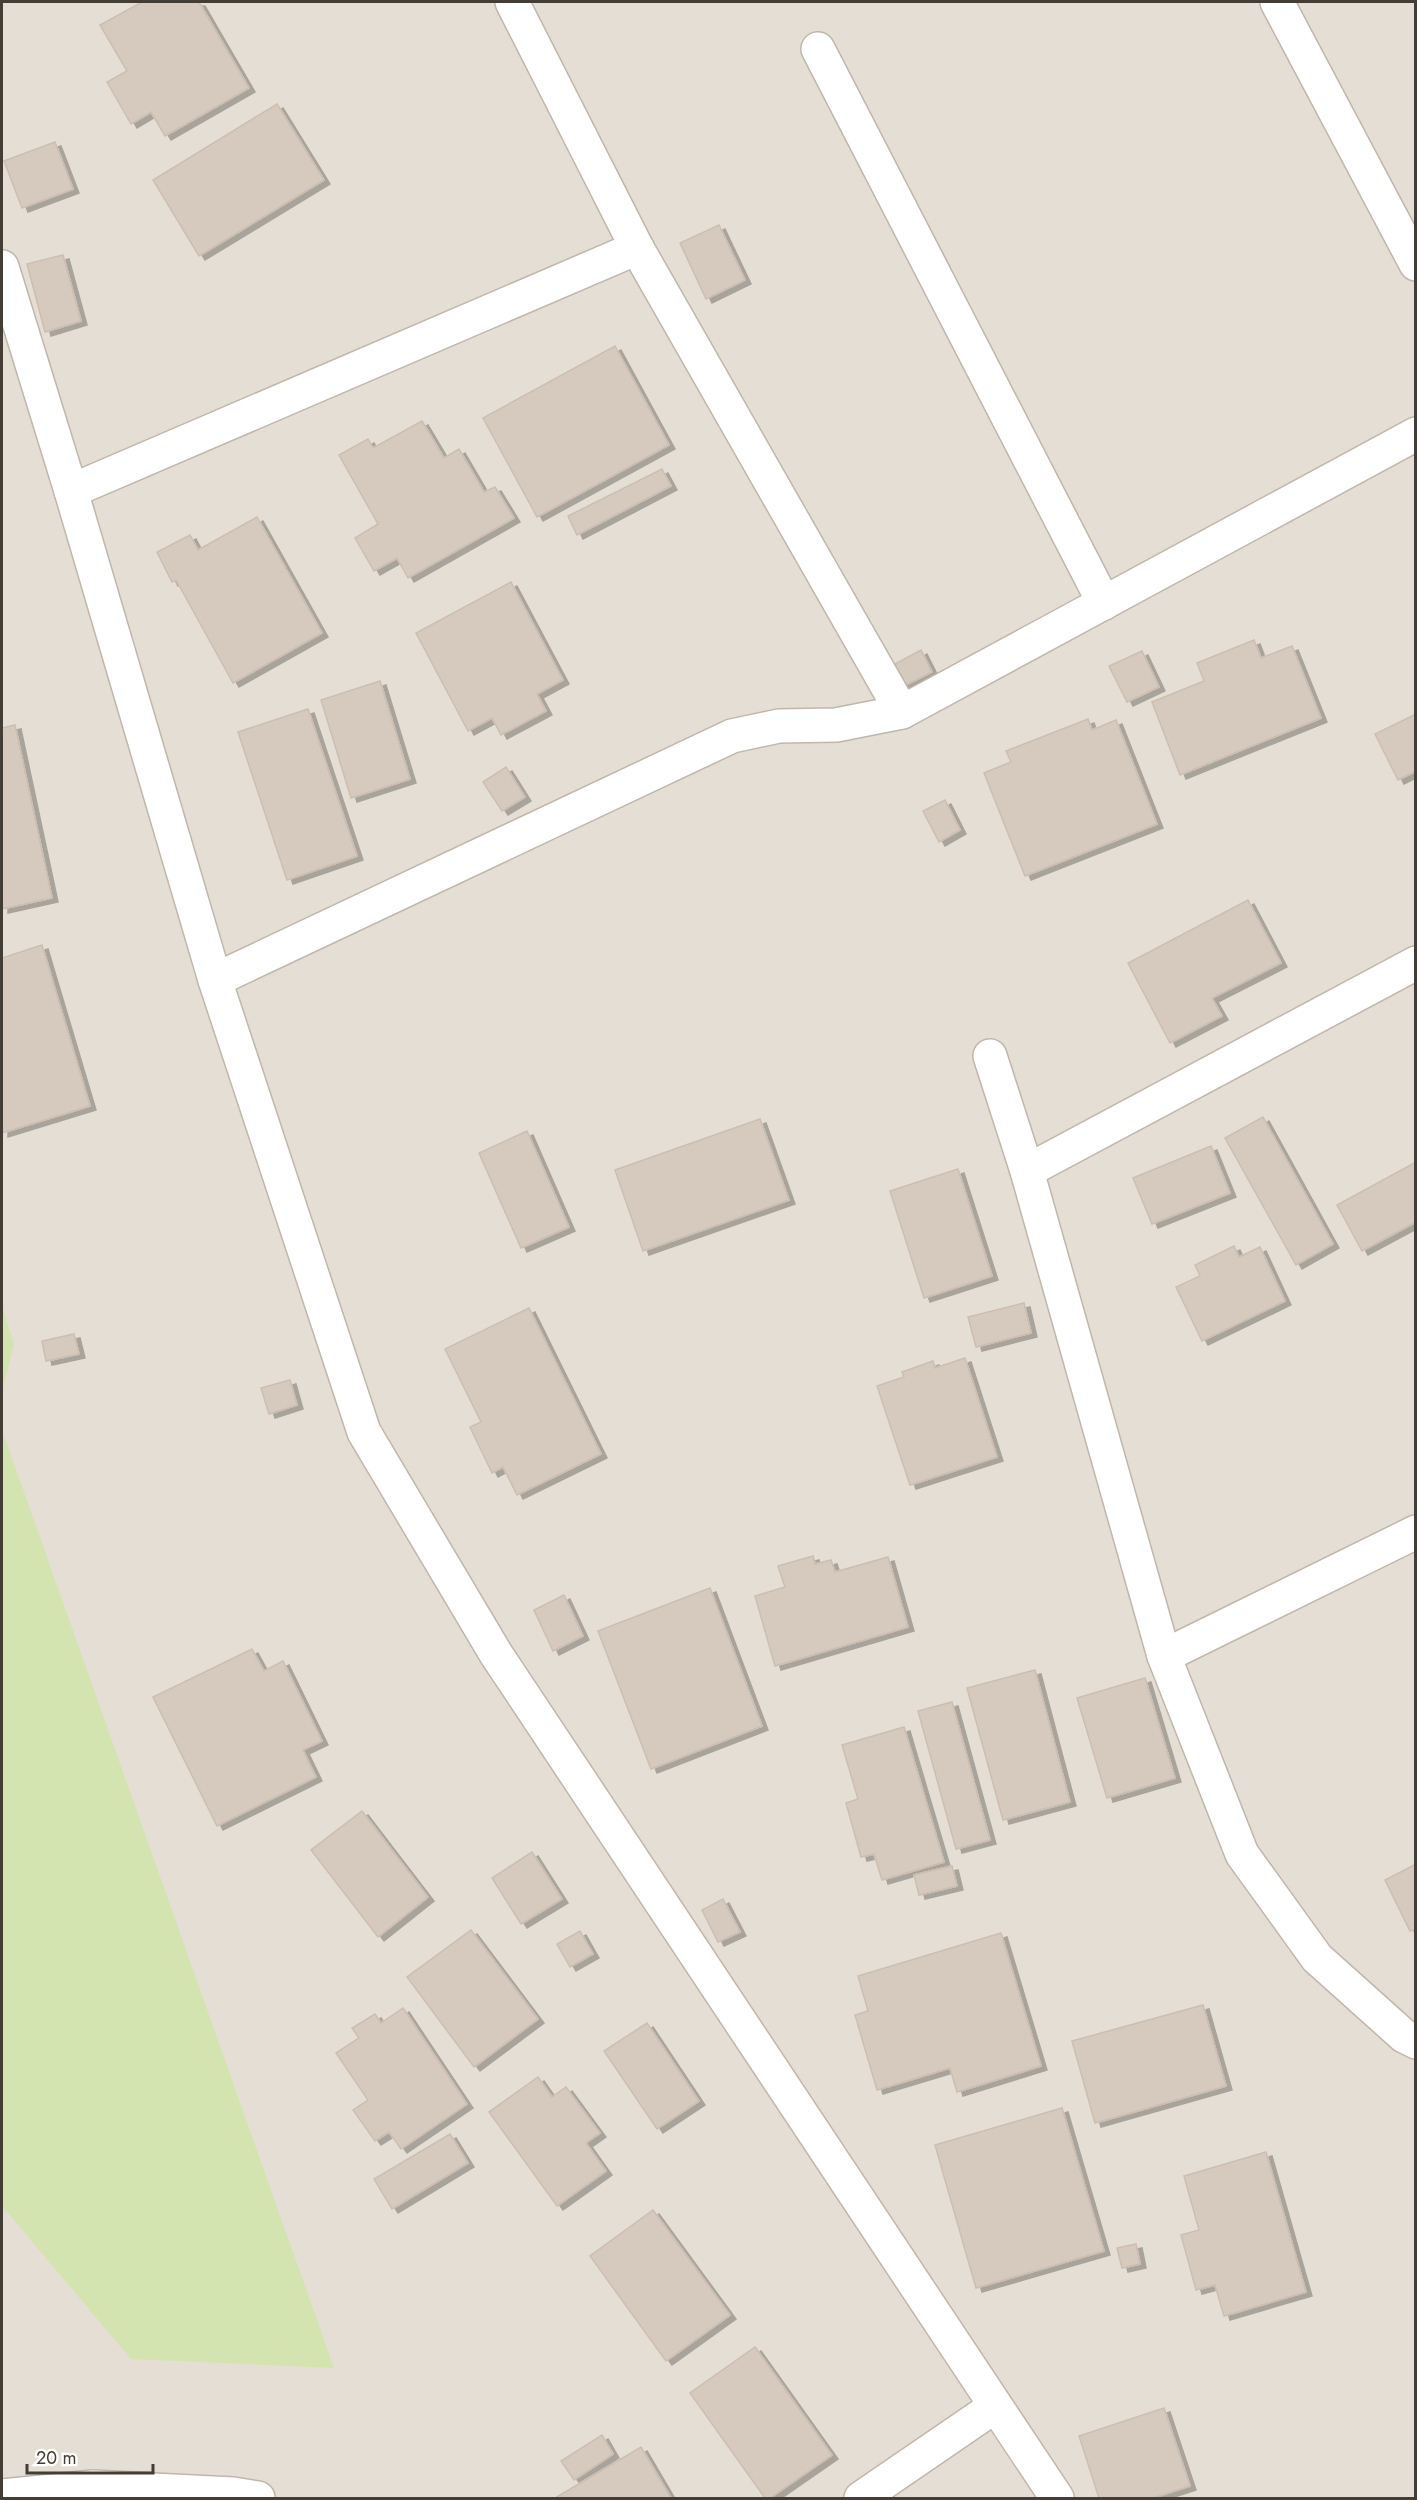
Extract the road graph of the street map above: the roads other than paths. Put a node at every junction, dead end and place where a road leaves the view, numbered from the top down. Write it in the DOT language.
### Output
graph roads {
  1 [pos="512,2"];
  2 [pos="1277,2"];
  3 [pos="818,49"];
  4 [pos="637,248"];
  5 [pos="1416,264"];
  6 [pos="2,267"];
  7 [pos="1416,434"];
  8 [pos="71,491"];
  9 [pos="1104,603"];
  10 [pos="902,712"];
  11 [pos="1416,963"];
  12 [pos="215,980"];
  13 [pos="990,1056"];
  14 [pos="1027,1171"];
  15 [pos="1416,1532"];
  16 [pos="1164,1656"];
  17 [pos="1416,2042"];
  18 [pos="994,2407"];
  19 [pos="2,2496"];
  20 [pos="258,2499"];
  21 [pos="861,2499"];
  22 [pos="1057,2499"];
  1 -- 4 [label="street"];
  2 -- 5 [label="street"];
  3 -- 9 [label="street"];
  4 -- 8 [label="street"];
  4 -- 10 [label="street"];
  6 -- 8 [label="street"];
  7 -- 9 [label="street"];
  8 -- 12 [label="street"];
  9 -- 10 [label="street"];
  10 -- 12 [label="street"];
  11 -- 14 [label="street"];
  12 -- 18 [label="street"];
  13 -- 14 [label="street"];
  14 -- 16 [label="street"];
  15 -- 16 [label="street"];
  16 -- 17 [label="street"];
  18 -- 21 [label="street"];
  18 -- 22 [label="street"];
  19 -- 20 [label="street"];
}
